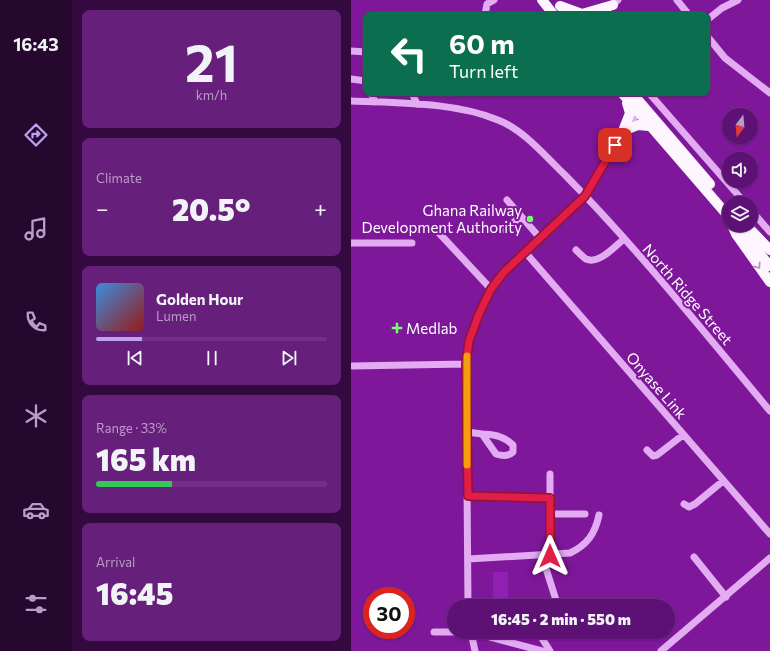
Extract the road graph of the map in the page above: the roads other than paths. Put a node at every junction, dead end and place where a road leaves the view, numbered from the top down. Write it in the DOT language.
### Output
graph roads {
  1 [pos="493,0"];
  2 [pos="542,0"];
  3 [pos="677,0"];
  4 [pos="738,0"];
  5 [pos="615,2"];
  6 [pos="556,7"];
  7 [pos="486,12"];
  8 [pos="575,12"];
  9 [pos="588,12"];
  10 [pos="603,12"];
  11 [pos="607,12"];
  12 [pos="687,12"];
  13 [pos="710,18"];
  14 [pos="710,40"];
  15 [pos="351,52"];
  16 [pos="363,52"];
  17 [pos="351,80"];
  18 [pos="363,81"];
  19 [pos="770,93"];
  20 [pos="372,96"];
  21 [pos="413,96"];
  22 [pos="627,96"];
  23 [pos="628,96"];
  24 [pos="652,96"];
  25 [pos="351,101"];
  26 [pos="375,102"];
  27 [pos="417,104"];
  28 [pos="640,110"];
  29 [pos="649,126"];
  30 [pos="623,133"];
  31 [pos="585,196"];
  32 [pos="739,196"];
  33 [pos="722,198"];
  34 [pos="507,200"];
  35 [pos="722,209"];
  36 [pos="521,216"];
  37 [pos="758,227"];
  38 [pos="505,230"];
  39 [pos="735,232"];
  40 [pos="742,232"];
  41 [pos="756,232"];
  42 [pos="770,232"];
  43 [pos="439,233"];
  44 [pos="540,238"];
  45 [pos="624,239"];
  46 [pos="351,243"];
  47 [pos="412,243"];
  48 [pos="576,250"];
  49 [pos="770,250"];
  50 [pos="525,252"];
  51 [pos="770,266"];
  52 [pos="770,282"];
  53 [pos="491,289"];
  54 [pos="466,364"];
  55 [pos="351,366"];
  56 [pos="770,411"];
  57 [pos="467,432"];
  58 [pos="482,434"];
  59 [pos="683,435"];
  60 [pos="647,450"];
  61 [pos="550,474"];
  62 [pos="723,481"];
  63 [pos="468,496"];
  64 [pos="550,498"];
  65 [pos="684,504"];
  66 [pos="550,514"];
  67 [pos="585,514"];
  68 [pos="599,515"];
  69 [pos="770,534"];
  70 [pos="541,556"];
  71 [pos="550,556"];
  72 [pos="694,557"];
  73 [pos="770,558"];
  74 [pos="468,559"];
  75 [pos="727,597"];
  76 [pos="468,599"];
  77 [pos="556,599"];
  78 [pos="434,632"];
  79 [pos="447,632"];
  80 [pos="472,639"];
  81 [pos="497,639"];
  82 [pos="542,639"];
  83 [pos="475,651"];
  84 [pos="541,651"];
  85 [pos="550,651"];
  86 [pos="661,651"];
  1 -- 7 [label="street"];
  2 -- 6 [label="main road"];
  3 -- 12 [label="street"];
  4 -- 13 [label="street"];
  5 -- 9 [label="main road"];
  5 -- 10 [label="street"];
  5 -- 11 [label="main road"];
  6 -- 8 [label="main road"];
  14 -- 19 [label="street"];
  15 -- 16 [label="street"];
  17 -- 18 [label="street"];
  20 -- 26 [label="street"];
  21 -- 27 [label="street"];
  22 -- 30 [label="main road"];
  23 -- 28 [label="main road"];
  24 -- 32 [label="street"];
  25 -- 26 [label="street, North Ridge Street"];
  26 -- 27 [label="street, North Ridge Street"];
  27 -- 31 [label="street, North Ridge Street"];
  28 -- 29 [label="main road"];
  28 -- 30 [label="street"];
  28 -- 33 [label="main road"];
  29 -- 30 [label="main road"];
  29 -- 35 [label="main road"];
  30 -- 31 [label="street"];
  31 -- 44 [label="street"];
  31 -- 45 [label="street, North Ridge Street"];
  34 -- 36 [label="street"];
  36 -- 38 [label="street"];
  36 -- 44 [label="street"];
  37 -- 42 [label="street"];
  39 -- 52 [label="main road, one-way"];
  40 -- 51 [label="main road"];
  41 -- 49 [label="main road"];
  43 -- 53 [label="street"];
  44 -- 50 [label="street"];
  45 -- 48 [label="street"];
  45 -- 56 [label="street, North Ridge Street"];
  46 -- 47 [label="street"];
  50 -- 53 [label="street"];
  50 -- 59 [label="street, Onyase Link"];
  53 -- 54 [label="street"];
  54 -- 55 [label="street"];
  54 -- 57 [label="street"];
  57 -- 58 [label="street"];
  57 -- 63 [label="street"];
  59 -- 60 [label="street"];
  59 -- 62 [label="street, Onyase Link"];
  61 -- 64 [label="street"];
  62 -- 65 [label="street"];
  62 -- 69 [label="street, Onyase Link"];
  63 -- 64 [label="street"];
  63 -- 74 [label="street"];
  64 -- 66 [label="street"];
  66 -- 67 [label="street"];
  66 -- 71 [label="street"];
  68 -- 71 [label="street"];
  70 -- 71 [label="street"];
  70 -- 74 [label="street"];
  70 -- 77 [label="street"];
  72 -- 75 [label="street"];
  73 -- 75 [label="street"];
  74 -- 76 [label="street"];
  75 -- 86 [label="street"];
  78 -- 79 [label="street"];
  80 -- 83 [label="street"];
  81 -- 84 [label="street"];
  82 -- 85 [label="street"];
}
